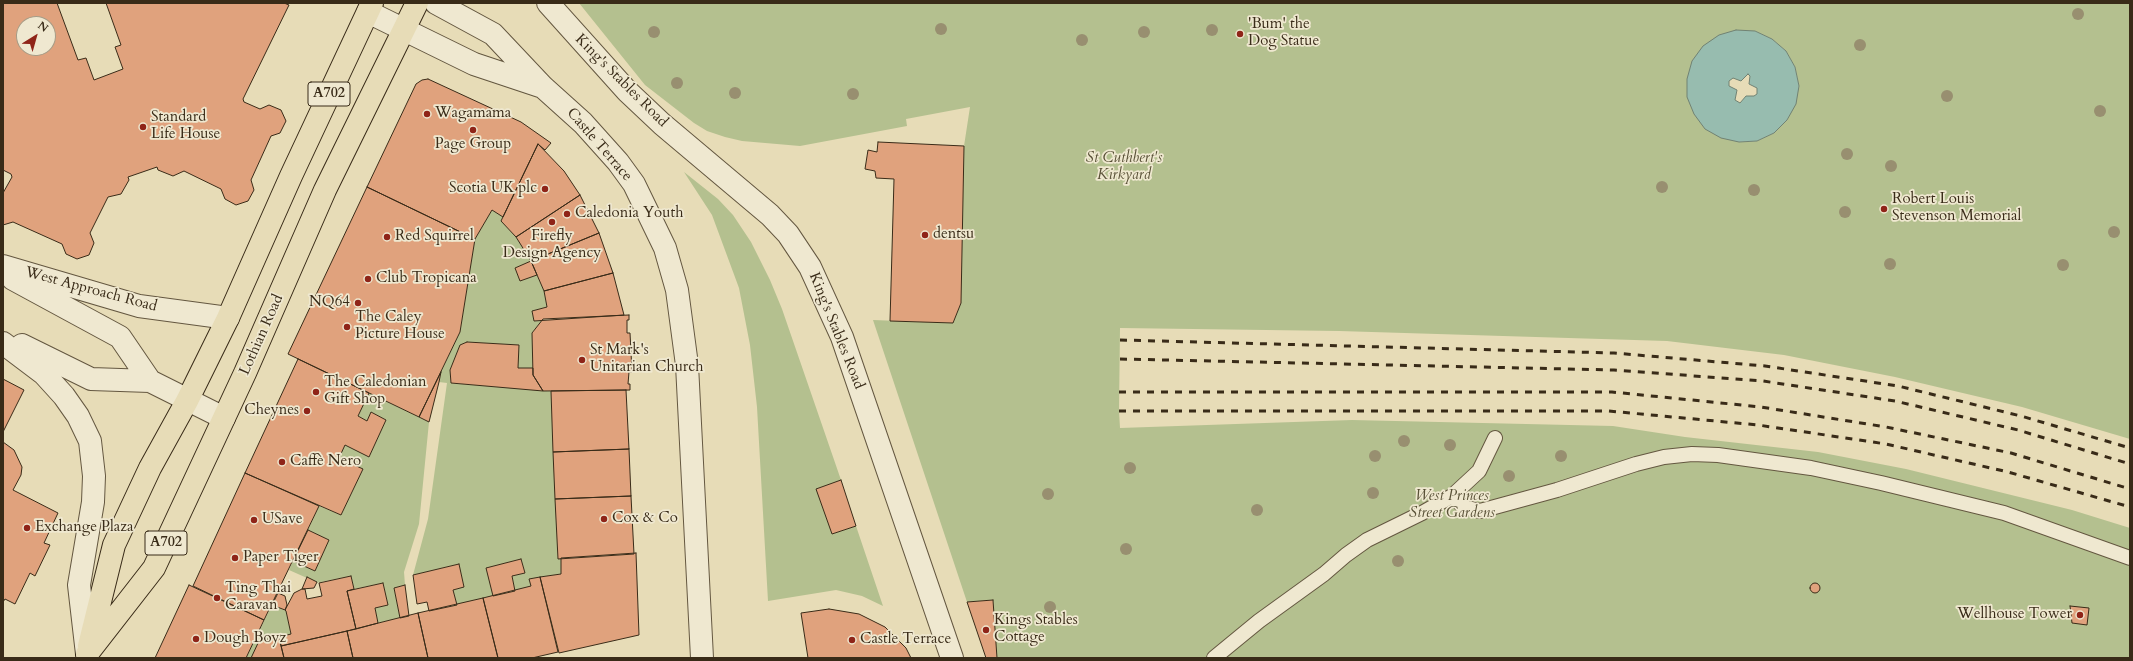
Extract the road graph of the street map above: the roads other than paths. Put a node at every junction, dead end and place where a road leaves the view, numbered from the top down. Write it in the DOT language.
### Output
graph roads {
  1 [pos="417,3"];
  2 [pos="436,3"];
  3 [pos="548,3"];
  4 [pos="370,8"];
  5 [pos="404,29"];
  6 [pos="543,87"];
  7 [pos="3,266"];
  8 [pos="3,273"];
  9 [pos="228,318"];
  10 [pos="3,336"];
  11 [pos="3,343"];
  12 [pos="150,381"];
  13 [pos="187,401"];
  14 [pos="224,418"];
  15 [pos="1495,438"];
  16 [pos="1452,496"];
  17 [pos="2130,558"];
  18 [pos="86,656"];
  19 [pos="702,658"];
  20 [pos="952,658"];
  21 [pos="1214,658"];
  1 -- 5 [label="main road, Lothian Road / A702"];
  2 -- 6 [label="street, Castle Terrace"];
  3 -- 20 [label="street, King's Stables Road"];
  4 -- 5 [label="street, Castle Terrace"];
  4 -- 9 [label="main road, A702"];
  5 -- 6 [label="street, Castle Terrace"];
  5 -- 14 [label="main road, Lothian Road / A702"];
  6 -- 19 [label="street, Castle Terrace"];
  7 -- 9 [label="street, West Approach Road"];
  8 -- 12 [label="street, West Approach Road"];
  9 -- 13 [label="main road, A702"];
  10 -- 12 [label="street, West Approach Road"];
  11 -- 18 [label="street"];
  12 -- 13 [label="street, West Approach Road"];
  13 -- 14 [label="street, West Approach Road"];
  13 -- 18 [label="main road, A702"];
  14 -- 18 [label="main road, Lothian Road / A702"];
  15 -- 16 [label="lane"];
  16 -- 17 [label="lane"];
  16 -- 21 [label="lane"];
}
